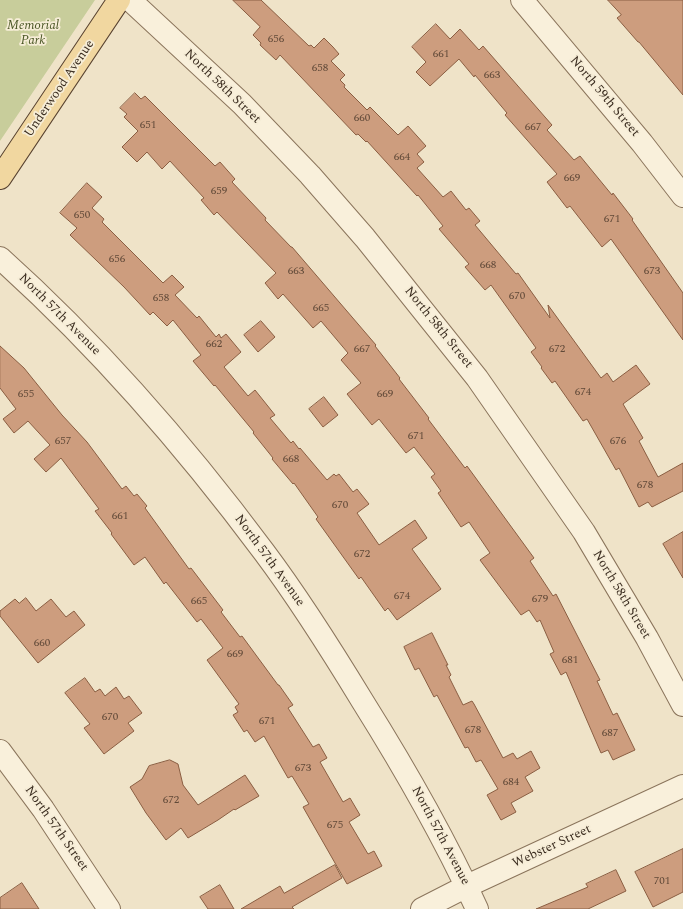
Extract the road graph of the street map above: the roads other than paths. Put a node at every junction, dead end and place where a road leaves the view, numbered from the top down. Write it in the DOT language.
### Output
graph roads {
  1 [pos="119,0"];
  2 [pos="130,0"];
  3 [pos="522,0"];
  4 [pos="0,178"];
  5 [pos="683,196"];
  6 [pos="0,258"];
  7 [pos="683,706"];
  8 [pos="0,751"];
  9 [pos="683,786"];
  10 [pos="467,886"];
  11 [pos="109,909"];
  12 [pos="422,909"];
  13 [pos="477,909"];
  1 -- 4 [label="main road, Underwood Avenue"];
  2 -- 7 [label="street, North 58th Street"];
  3 -- 5 [label="street, North 59th Street"];
  6 -- 10 [label="street, North 57th Avenue"];
  8 -- 11 [label="street, North 57th Street"];
  9 -- 10 [label="street, Webster Street"];
  10 -- 12 [label="street, Webster Street"];
  10 -- 13 [label="street, North 57th Avenue"];
}
